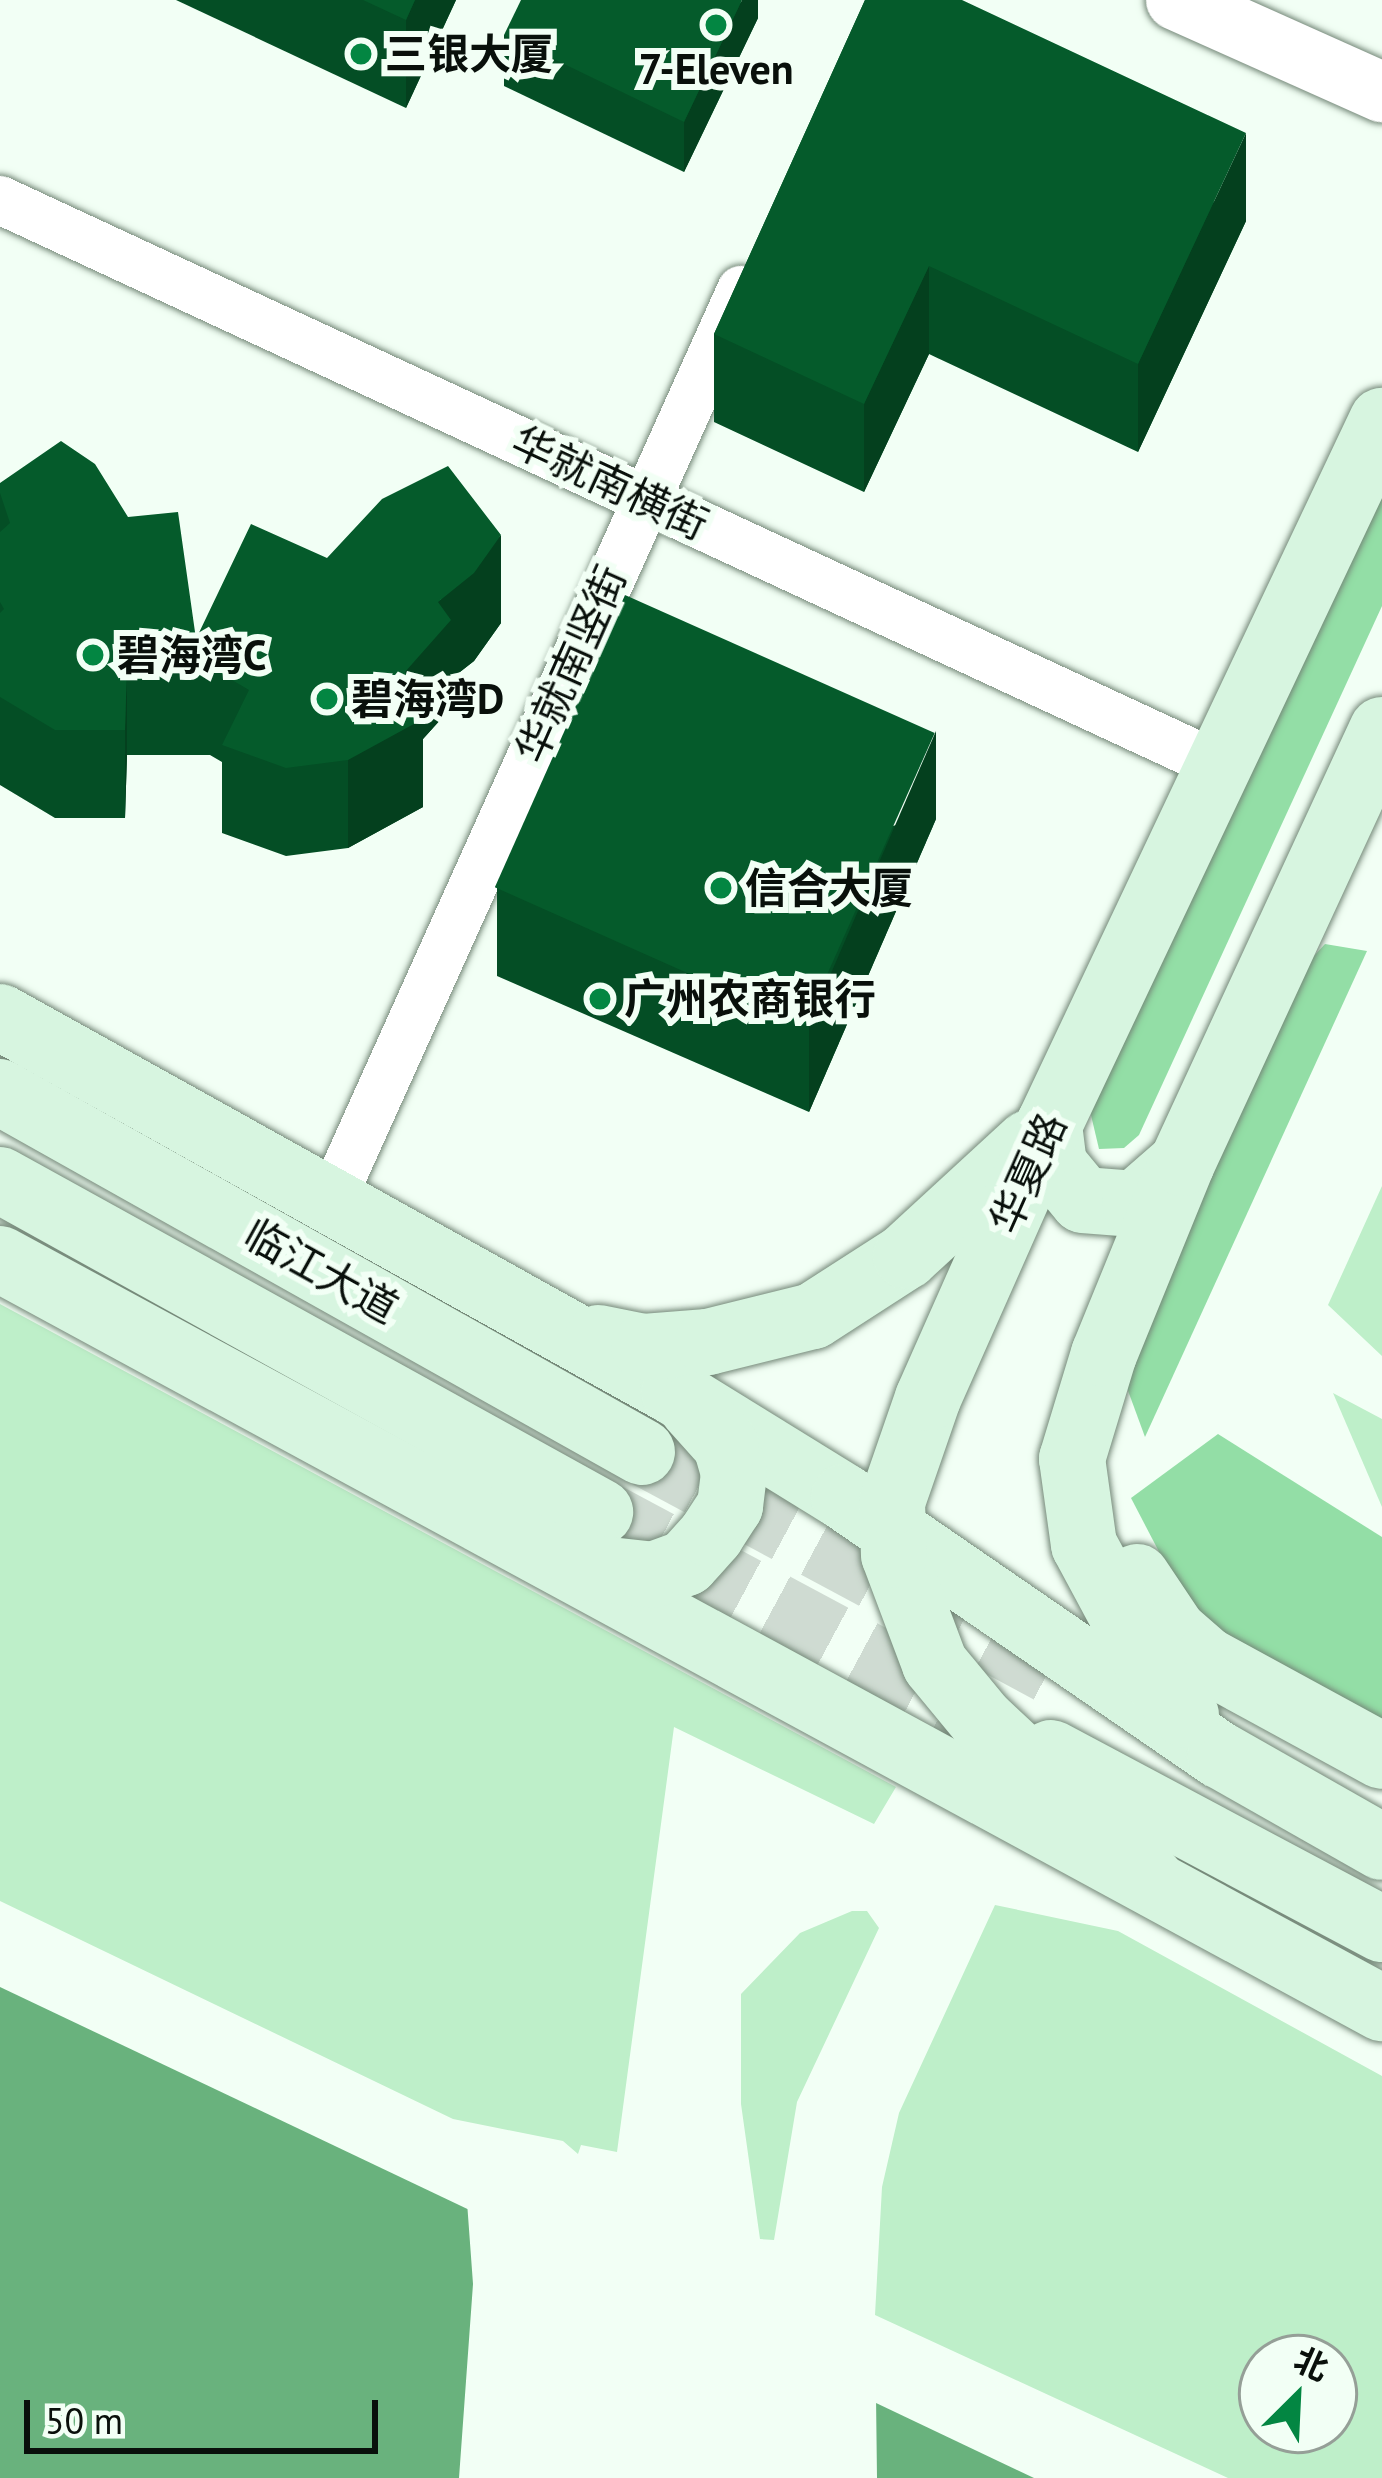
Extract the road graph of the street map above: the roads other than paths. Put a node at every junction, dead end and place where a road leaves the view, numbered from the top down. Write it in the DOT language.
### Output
graph roads {
  1 [pos="1176,0"];
  2 [pos="1382,92"];
  3 [pos="0,200"];
  4 [pos="765,236"];
  5 [pos="1382,421"];
  6 [pos="645,499"];
  7 [pos="1382,730"];
  8 [pos="1220,766"];
  9 [pos="0,1017"];
  10 [pos="0,1093"];
  11 [pos="1049,1125"];
  12 [pos="1182,1163"];
  13 [pos="0,1180"];
  14 [pos="332,1199"];
  15 [pos="0,1259"];
  16 [pos="575,1333"];
  17 [pos="1104,1354"];
  18 [pos="674,1392"];
  19 [pos="642,1452"];
  20 [pos="893,1532"];
  21 [pos="581,1536"];
  22 [pos="934,1664"];
  23 [pos="1220,1755"];
  24 [pos="1382,1756"];
  25 [pos="937,1764"];
  26 [pos="1059,1792"];
  27 [pos="1177,1820"];
  28 [pos="1382,1847"];
  29 [pos="1150,1878"];
  30 [pos="1382,1929"];
  31 [pos="1382,2008"];
  1 -- 2 [label="street"];
  3 -- 6 [label="street, 华就南横街"];
  4 -- 6 [label="street, 华就南竖街"];
  5 -- 8 [label="main road, 华夏路"];
  6 -- 8 [label="street, 华就南横街"];
  6 -- 14 [label="street, 华就南竖街"];
  7 -- 12 [label="main road"];
  8 -- 11 [label="main road, 华夏路"];
  9 -- 14 [label="main road"];
  10 -- 19 [label="main road, 临江大道"];
  11 -- 12 [label="main road"];
  11 -- 16 [label="main road"];
  11 -- 20 [label="main road, 华夏路"];
  12 -- 17 [label="main road"];
  13 -- 21 [label="main road, 临江大道"];
  14 -- 16 [label="main road"];
  15 -- 21 [label="main road"];
  16 -- 18 [label="main road"];
  17 -- 23 [label="main road"];
  17 -- 24 [label="main road"];
  18 -- 20 [label="main road"];
  18 -- 21 [label="main road"];
  20 -- 22 [label="main road, 华夏路"];
  20 -- 23 [label="main road"];
  21 -- 25 [label="main road"];
  22 -- 26 [label="main road, 华夏路"];
  22 -- 27 [label="main road"];
  23 -- 28 [label="main road"];
  25 -- 26 [label="main road"];
  25 -- 29 [label="main road"];
  26 -- 27 [label="main road"];
  26 -- 29 [label="main road, 华夏路"];
  27 -- 30 [label="main road"];
  29 -- 31 [label="main road"];
}
